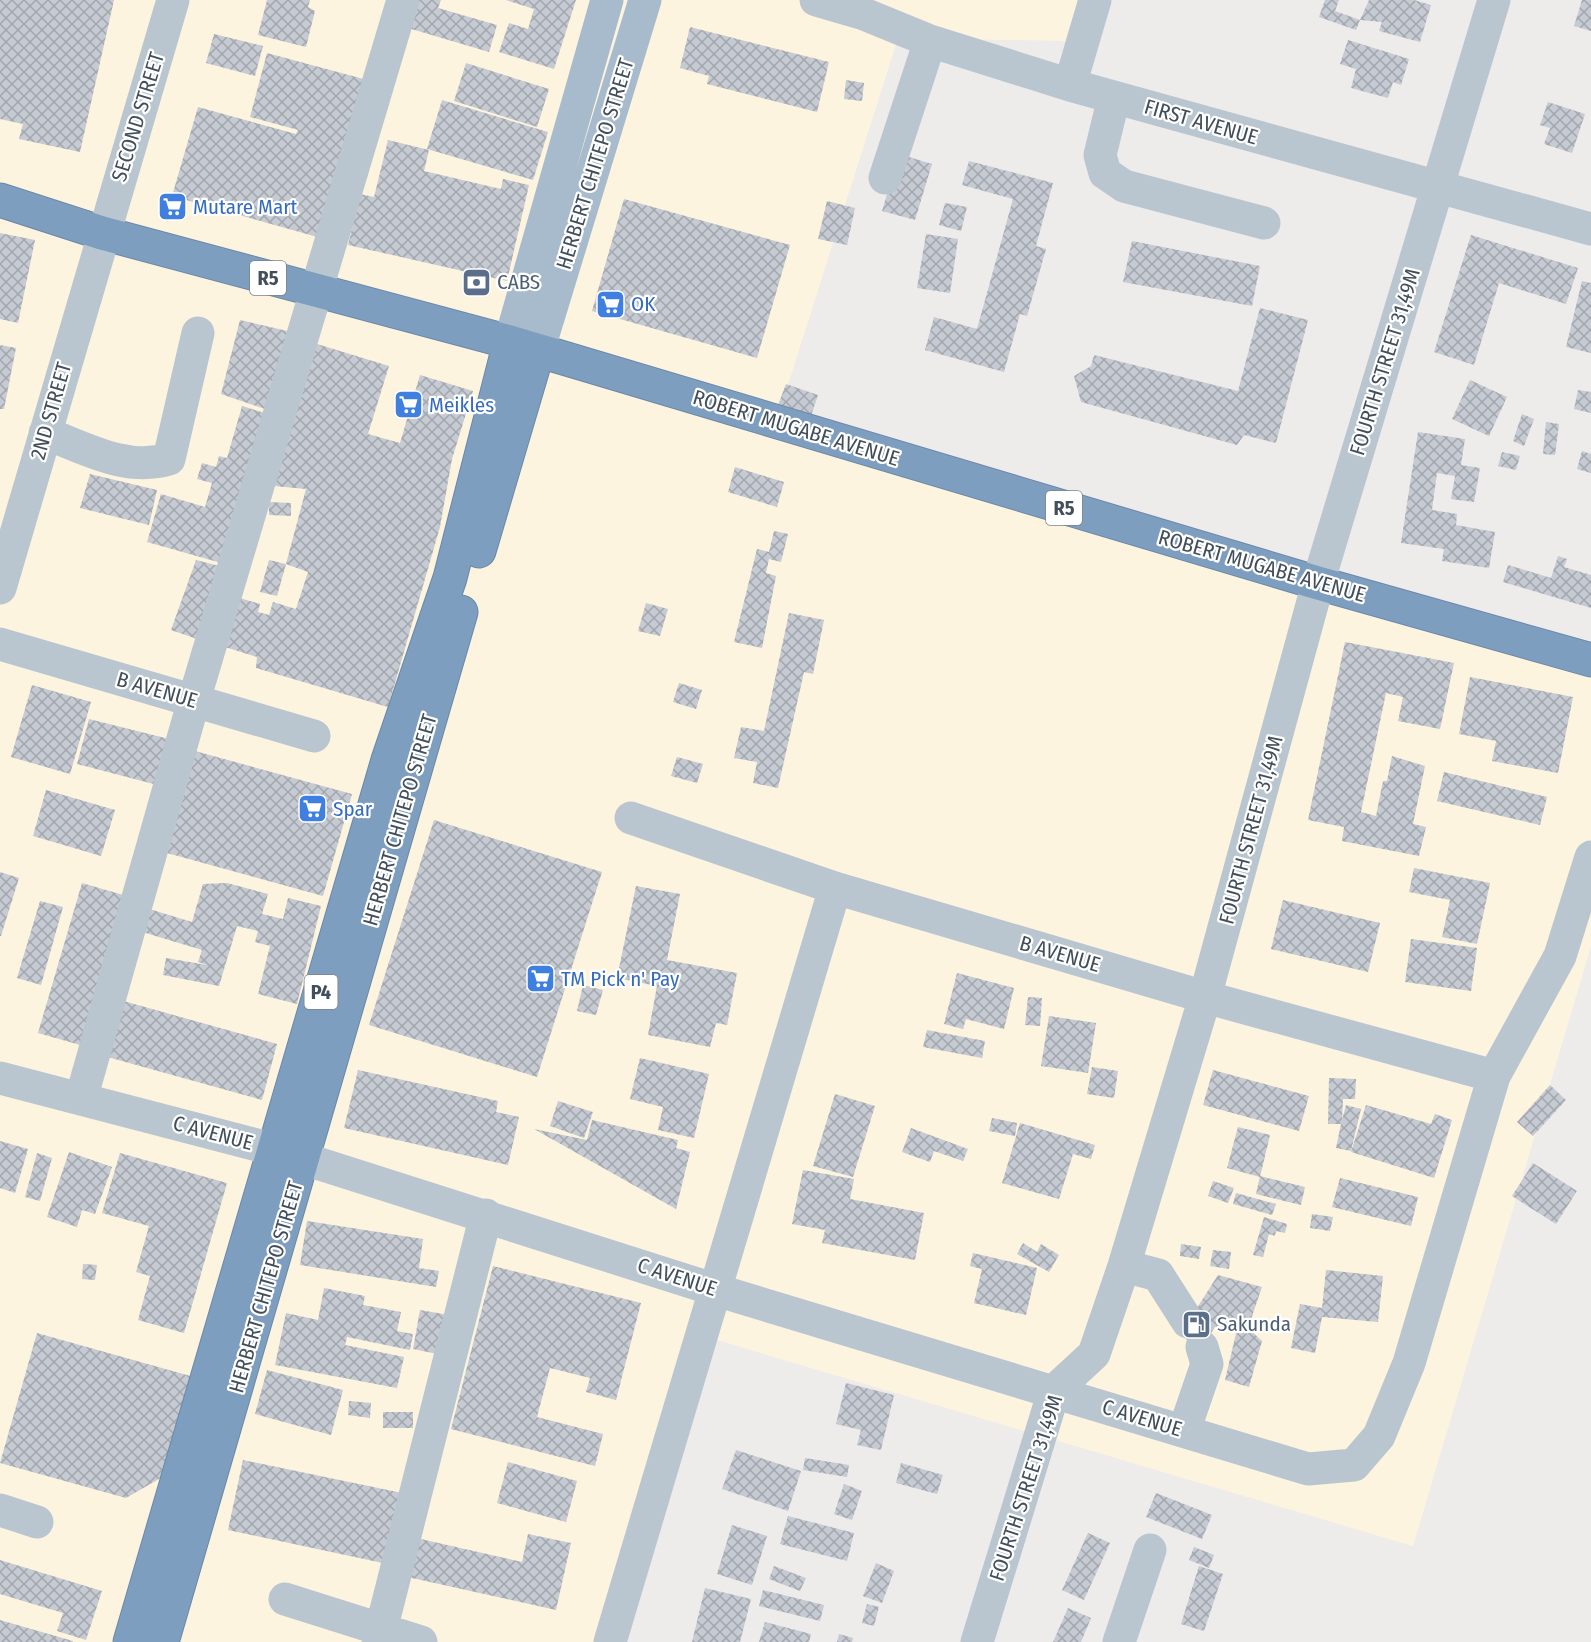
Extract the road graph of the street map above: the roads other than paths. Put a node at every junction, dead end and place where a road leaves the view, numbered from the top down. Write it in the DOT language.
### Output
graph roads {
  1 [pos="173,0"];
  2 [pos="403,0"];
  3 [pos="607,0"];
  4 [pos="645,0"];
  5 [pos="816,0"];
  6 [pos="1095,0"];
  7 [pos="1494,0"];
  8 [pos="930,41"];
  9 [pos="1070,85"];
  10 [pos="1114,97"];
  11 [pos="885,178"];
  12 [pos="1437,188"];
  13 [pos="0,200"];
  14 [pos="1264,223"];
  15 [pos="1591,229"];
  16 [pos="102,233"];
  17 [pos="316,290"];
  18 [pos="198,333"];
  19 [pos="524,347"];
  20 [pos="45,434"];
  21 [pos="1318,583"];
  22 [pos="0,588"];
  23 [pos="0,644"];
  24 [pos="1591,660"];
  25 [pos="194,700"];
  26 [pos="314,736"];
  27 [pos="631,818"];
  28 [pos="1591,857"];
  29 [pos="835,888"];
  30 [pos="1205,997"];
  31 [pos="1494,1076"];
  32 [pos="0,1078"];
  33 [pos="81,1099"];
  34 [pos="290,1155"];
  35 [pos="486,1215"];
  36 [pos="1124,1266"];
  37 [pos="716,1290"];
  38 [pos="1054,1391"];
  39 [pos="1184,1431"];
  40 [pos="0,1510"];
  41 [pos="37,1522"];
  42 [pos="1150,1550"];
  43 [pos="285,1599"];
  44 [pos="380,1636"];
  45 [pos="130,1642"];
  46 [pos="162,1642"];
  47 [pos="421,1642"];
  48 [pos="610,1642"];
  49 [pos="977,1642"];
  50 [pos="1119,1642"];
  1 -- 16 [label="street, SECOND STREET"];
  2 -- 17 [label="street"];
  3 -- 19 [label="main road, HERBERT CHITEPO STREET"];
  4 -- 19 [label="main road, HERBERT CHITEPO STREET"];
  5 -- 8 [label="street, FIRST AVENUE"];
  6 -- 9 [label="street"];
  7 -- 12 [label="street, FOURTH STREET 31,49M"];
  8 -- 9 [label="street, FIRST AVENUE"];
  8 -- 11 [label="street"];
  9 -- 10 [label="street, FIRST AVENUE"];
  10 -- 12 [label="street, FIRST AVENUE"];
  10 -- 14 [label="street"];
  12 -- 15 [label="street, FIRST AVENUE"];
  12 -- 21 [label="street, FOURTH STREET 31,49M"];
  13 -- 16 [label="highway, ROBERT MUGABE AVENUE / R5"];
  16 -- 17 [label="highway, ROBERT MUGABE AVENUE / R5"];
  16 -- 20 [label="street, 2ND STREET"];
  17 -- 19 [label="highway, ROBERT MUGABE AVENUE / R5"];
  17 -- 25 [label="street"];
  18 -- 20 [label="street"];
  19 -- 21 [label="highway, ROBERT MUGABE AVENUE / R5"];
  19 -- 34 [label="highway, HERBERT CHITEPO STREET / P4"];
  20 -- 22 [label="street, 2ND STREET"];
  21 -- 24 [label="highway, ROBERT MUGABE AVENUE / R5"];
  21 -- 30 [label="street, FOURTH STREET 31,49M"];
  23 -- 25 [label="street, B AVENUE"];
  25 -- 26 [label="street, B AVENUE"];
  25 -- 33 [label="street"];
  27 -- 29 [label="street, B AVENUE"];
  28 -- 31 [label="street"];
  29 -- 30 [label="street, B AVENUE"];
  29 -- 37 [label="street"];
  30 -- 31 [label="street, B AVENUE"];
  30 -- 36 [label="street, FOURTH STREET 31,49M"];
  31 -- 39 [label="street, C AVENUE"];
  32 -- 33 [label="street, C AVENUE"];
  33 -- 34 [label="street, C AVENUE"];
  34 -- 35 [label="street, C AVENUE"];
  34 -- 45 [label="highway, HERBERT CHITEPO STREET / P4"];
  34 -- 46 [label="highway, HERBERT CHITEPO STREET / P4"];
  35 -- 37 [label="street, C AVENUE"];
  35 -- 44 [label="street"];
  36 -- 38 [label="street, FOURTH STREET 31,49M"];
  36 -- 39 [label="street"];
  37 -- 38 [label="street, C AVENUE"];
  37 -- 48 [label="street"];
  38 -- 39 [label="street, C AVENUE"];
  38 -- 49 [label="street, FOURTH STREET 31,49M"];
  40 -- 41 [label="street"];
  42 -- 50 [label="street"];
  43 -- 44 [label="street"];
  44 -- 47 [label="street"];
}
